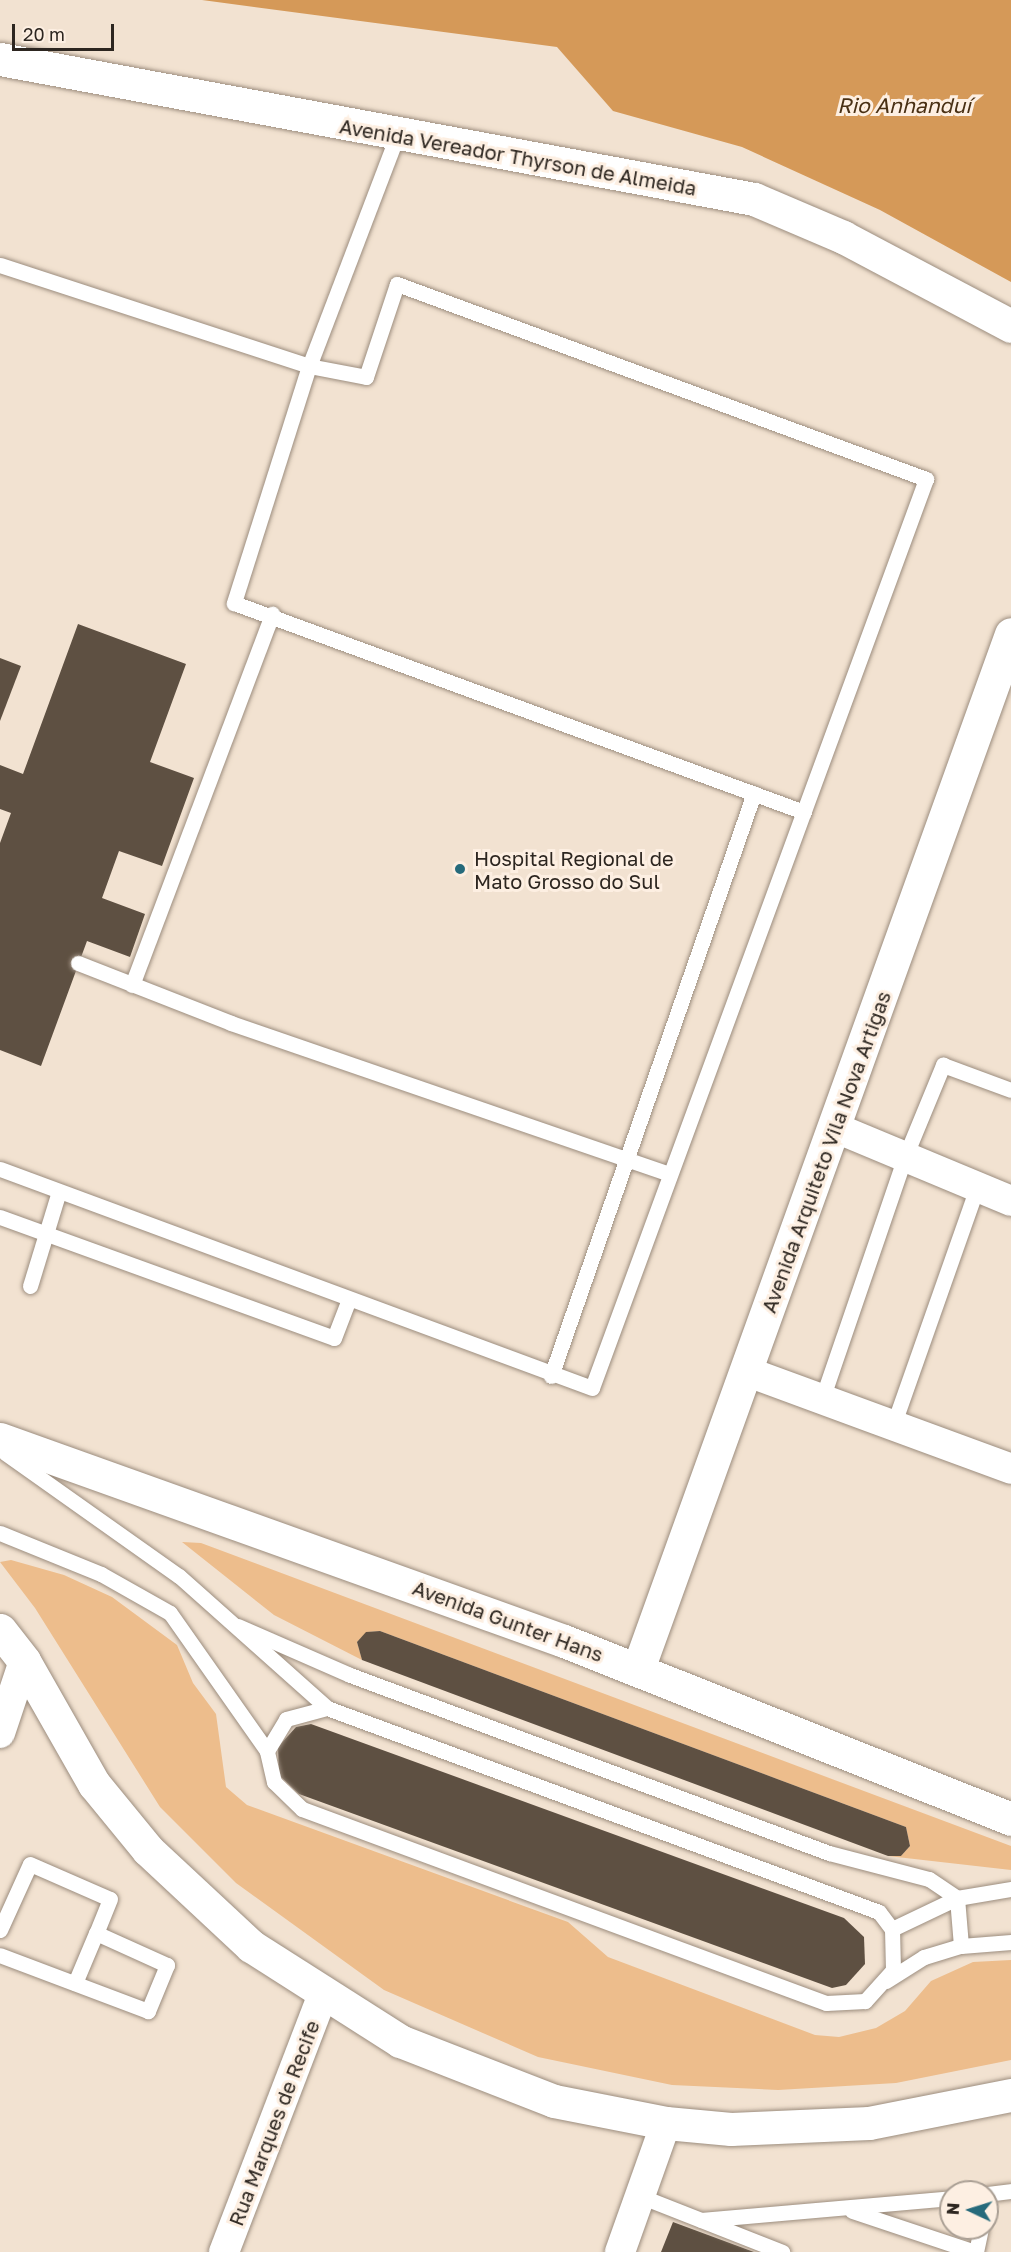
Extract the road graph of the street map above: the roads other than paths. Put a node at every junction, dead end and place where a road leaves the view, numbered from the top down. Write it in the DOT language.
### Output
graph roads {
  1 [pos="0,59"];
  2 [pos="397,136"];
  3 [pos="0,265"];
  4 [pos="1011,326"];
  5 [pos="309,366"];
  6 [pos="272,614"];
  7 [pos="1011,634"];
  8 [pos="754,793"];
  9 [pos="804,812"];
  10 [pos="78,963"];
  11 [pos="132,986"];
  12 [pos="1011,1090"];
  13 [pos="836,1128"];
  14 [pos="905,1156"];
  15 [pos="630,1158"];
  16 [pos="0,1169"];
  17 [pos="670,1174"];
  18 [pos="976,1187"];
  19 [pos="59,1191"];
  20 [pos="1011,1201"];
  21 [pos="0,1217"];
  22 [pos="49,1234"];
  23 [pos="30,1286"];
  24 [pos="348,1302"];
  25 [pos="748,1372"];
  26 [pos="550,1376"];
  27 [pos="822,1399"];
  28 [pos="893,1425"];
  29 [pos="0,1439"];
  30 [pos="0,1449"];
  31 [pos="1011,1469"];
  32 [pos="0,1533"];
  33 [pos="238,1626"];
  34 [pos="0,1630"];
  35 [pos="24,1661"];
  36 [pos="638,1669"];
  37 [pos="327,1708"];
  38 [pos="0,1733"];
  39 [pos="267,1751"];
  40 [pos="1011,1819"];
  41 [pos="1011,1889"];
  42 [pos="957,1898"];
  43 [pos="892,1929"];
  44 [pos="0,1930"];
  45 [pos="96,1933"];
  46 [pos="1011,1942"];
  47 [pos="962,1946"];
  48 [pos="0,1955"];
  49 [pos="75,1983"];
  50 [pos="879,1985"];
  51 [pos="323,1994"];
  52 [pos="1011,2095"];
  53 [pos="666,2123"];
  54 [pos="640,2196"];
  55 [pos="939,2199"];
  56 [pos="847,2209"];
  57 [pos="701,2220"];
  58 [pos="224,2252"];
  59 [pos="620,2252"];
  60 [pos="782,2252"];
  61 [pos="975,2252"];
  1 -- 2 [label="main road, Avenida Vereador Thyrson de Almeida"];
  2 -- 4 [label="main road, Avenida Vereador Thyrson de Almeida"];
  2 -- 5 [label="lane"];
  3 -- 5 [label="lane"];
  5 -- 6 [label="lane"];
  5 -- 9 [label="lane"];
  6 -- 8 [label="lane"];
  6 -- 11 [label="lane"];
  7 -- 13 [label="main road, Avenida Arquiteto Vila Nova Artigas"];
  8 -- 9 [label="lane"];
  8 -- 15 [label="lane"];
  9 -- 17 [label="lane"];
  10 -- 11 [label="lane"];
  11 -- 15 [label="lane"];
  12 -- 14 [label="lane"];
  13 -- 14 [label="street"];
  13 -- 25 [label="main road, Avenida Arquiteto Vila Nova Artigas"];
  14 -- 18 [label="street"];
  14 -- 27 [label="lane"];
  15 -- 17 [label="lane"];
  15 -- 26 [label="lane"];
  16 -- 19 [label="lane"];
  17 -- 26 [label="lane"];
  18 -- 20 [label="street"];
  18 -- 28 [label="lane"];
  19 -- 22 [label="lane"];
  19 -- 24 [label="lane"];
  21 -- 22 [label="lane"];
  22 -- 23 [label="lane"];
  22 -- 24 [label="lane"];
  24 -- 26 [label="lane"];
  25 -- 27 [label="street"];
  25 -- 36 [label="main road, Avenida Arquiteto Vila Nova Artigas"];
  27 -- 28 [label="street"];
  28 -- 31 [label="street"];
  29 -- 36 [label="main road, Avenida Gunter Hans"];
  30 -- 33 [label="lane"];
  32 -- 39 [label="lane"];
  33 -- 37 [label="lane"];
  33 -- 42 [label="lane"];
  34 -- 35 [label="main road"];
  35 -- 38 [label="street"];
  35 -- 51 [label="main road"];
  36 -- 40 [label="main road, Avenida Gunter Hans"];
  37 -- 39 [label="lane"];
  37 -- 43 [label="lane"];
  39 -- 50 [label="lane"];
  41 -- 42 [label="lane"];
  42 -- 43 [label="lane"];
  42 -- 47 [label="lane"];
  43 -- 50 [label="lane"];
  44 -- 45 [label="lane"];
  45 -- 49 [label="lane"];
  45 -- 49 [label="lane"];
  46 -- 47 [label="lane"];
  47 -- 50 [label="lane"];
  48 -- 49 [label="lane"];
  51 -- 53 [label="main road"];
  51 -- 58 [label="street, Rua Marques de Recife"];
  52 -- 53 [label="main road"];
  53 -- 54 [label="street"];
  54 -- 57 [label="lane"];
  54 -- 59 [label="street"];
  55 -- 56 [label="lane"];
  56 -- 57 [label="lane"];
  56 -- 61 [label="lane"];
  57 -- 60 [label="lane"];
}
